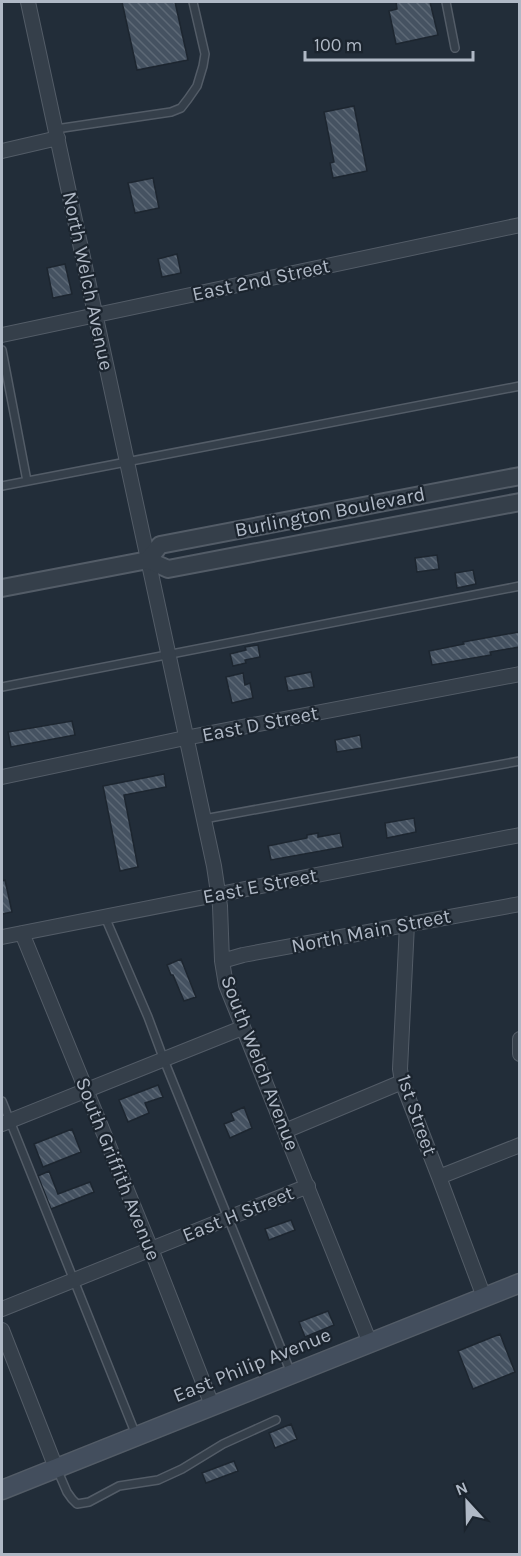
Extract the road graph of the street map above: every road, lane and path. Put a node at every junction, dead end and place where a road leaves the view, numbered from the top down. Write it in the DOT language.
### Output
graph roads {
  1 [pos="28,2"];
  2 [pos="193,2"];
  3 [pos="446,2"];
  4 [pos="455,48"];
  5 [pos="57,133"];
  6 [pos="2,151"];
  7 [pos="519,225"];
  8 [pos="95,315"];
  9 [pos="2,335"];
  10 [pos="2,350"];
  11 [pos="519,386"];
  12 [pos="127,463"];
  13 [pos="519,476"];
  14 [pos="27,481"];
  15 [pos="2,486"];
  16 [pos="519,502"];
  17 [pos="148,560"];
  18 [pos="519,586"];
  19 [pos="2,588"];
  20 [pos="167,655"];
  21 [pos="519,674"];
  22 [pos="2,687"];
  23 [pos="185,738"];
  24 [pos="519,761"];
  25 [pos="2,777"];
  26 [pos="204,819"];
  27 [pos="519,836"];
  28 [pos="218,894"];
  29 [pos="519,904"];
  30 [pos="105,917"];
  31 [pos="407,924"];
  32 [pos="22,933"];
  33 [pos="2,937"];
  34 [pos="222,961"];
  35 [pos="242,1028"];
  36 [pos="519,1039"];
  37 [pos="519,1054"];
  38 [pos="164,1060"];
  39 [pos="402,1082"];
  40 [pos="86,1090"];
  41 [pos="2,1101"];
  42 [pos="6,1123"];
  43 [pos="285,1131"];
  44 [pos="519,1145"];
  45 [pos="439,1177"];
  46 [pos="308,1186"];
  47 [pos="229,1217"];
  48 [pos="151,1249"];
  49 [pos="74,1280"];
  50 [pos="519,1283"];
  51 [pos="484,1297"];
  52 [pos="2,1309"];
  53 [pos="2,1330"];
  54 [pos="370,1343"];
  55 [pos="291,1373"];
  56 [pos="212,1405"];
  57 [pos="276,1420"];
  58 [pos="136,1436"];
  59 [pos="56,1468"];
  60 [pos="2,1490"];
  1 -- 5 [label="street, North Welch Avenue"];
  2 -- 5 [label="lane"];
  3 -- 4 [label="lane"];
  5 -- 6 [label="street"];
  5 -- 8 [label="street, North Welch Avenue"];
  7 -- 8 [label="street, East 2nd Street"];
  8 -- 9 [label="street, East 2nd Street"];
  8 -- 12 [label="street, North Welch Avenue"];
  10 -- 14 [label="lane"];
  11 -- 12 [label="lane"];
  12 -- 14 [label="lane"];
  12 -- 17 [label="street, North Welch Avenue"];
  13 -- 17 [label="street, Burlington Boulevard"];
  14 -- 15 [label="lane"];
  16 -- 17 [label="street, Burlington Boulevard"];
  17 -- 19 [label="street, Burlington Boulevard"];
  17 -- 20 [label="street, South Welch Avenue"];
  18 -- 20 [label="lane"];
  20 -- 22 [label="lane"];
  20 -- 23 [label="street, South Welch Avenue"];
  21 -- 23 [label="street, East D Street"];
  23 -- 25 [label="street, East D Street"];
  23 -- 26 [label="street, South Welch Avenue"];
  24 -- 26 [label="lane"];
  26 -- 28 [label="street, South Welch Avenue"];
  27 -- 28 [label="street, East E Street"];
  28 -- 30 [label="street, East E Street"];
  28 -- 34 [label="street, South Welch Avenue"];
  29 -- 31 [label="street, North Main Street"];
  30 -- 32 [label="street, East E Street"];
  30 -- 38 [label="lane"];
  31 -- 34 [label="street, North Main Street"];
  31 -- 39 [label="street, 1st Street"];
  32 -- 33 [label="street, East E Street"];
  32 -- 40 [label="street, South Griffith Avenue"];
  34 -- 35 [label="street, South Welch Avenue"];
  35 -- 38 [label="street"];
  35 -- 43 [label="street, South Welch Avenue"];
  36 -- 37 [label="street"];
  38 -- 40 [label="street"];
  38 -- 47 [label="lane"];
  39 -- 43 [label="street"];
  39 -- 45 [label="street, 1st Street"];
  40 -- 42 [label="street"];
  40 -- 48 [label="street, South Griffith Avenue"];
  41 -- 42 [label="lane"];
  42 -- 49 [label="lane"];
  43 -- 46 [label="street, South Welch Avenue"];
  44 -- 45 [label="street"];
  45 -- 51 [label="street, 1st Street"];
  46 -- 47 [label="street, East H Street"];
  46 -- 54 [label="street, South Welch Avenue"];
  47 -- 48 [label="street, East H Street"];
  47 -- 55 [label="lane"];
  48 -- 49 [label="street, East H Street"];
  48 -- 56 [label="street, South Griffith Avenue"];
  49 -- 52 [label="street, East H Street"];
  49 -- 58 [label="lane"];
  50 -- 51 [label="main road, East Philip Avenue"];
  51 -- 54 [label="main road, East Philip Avenue"];
  53 -- 59 [label="street"];
  54 -- 55 [label="main road, East Philip Avenue"];
  55 -- 56 [label="main road, East Philip Avenue"];
  56 -- 58 [label="main road, East Philip Avenue"];
  57 -- 59 [label="lane"];
  58 -- 59 [label="main road, East Philip Avenue"];
  59 -- 60 [label="main road, East Philip Avenue"];
}
